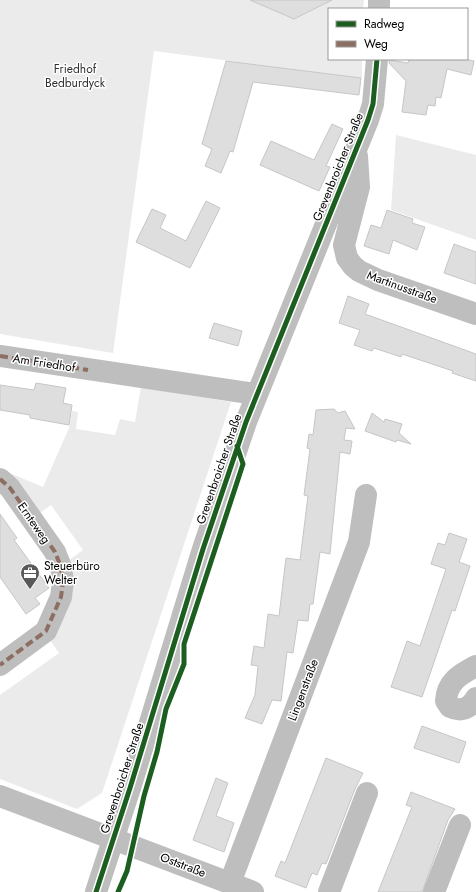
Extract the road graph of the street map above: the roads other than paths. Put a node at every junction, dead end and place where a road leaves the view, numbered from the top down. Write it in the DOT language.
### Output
graph roads {
  1 [pos="377,60"];
  2 [pos="356,150"];
  3 [pos="476,314"];
  4 [pos="0,356"];
  5 [pos="256,394"];
  6 [pos="0,478"];
  7 [pos="366,495"];
  8 [pos="0,665"];
  9 [pos="476,666"];
  10 [pos="476,698"];
  11 [pos="367,792"];
  12 [pos="0,796"];
  13 [pos="460,825"];
  14 [pos="113,838"];
  15 [pos="230,883"];
  16 [pos="96,892"];
  17 [pos="254,892"];
  18 [pos="329,892"];
  19 [pos="434,892"];
  1 -- 2 [label="street, Grevenbroicher Straße"];
  2 -- 3 [label="street, Martinusstraße"];
  2 -- 5 [label="street, Grevenbroicher Straße"];
  4 -- 5 [label="street, Am Friedhof"];
  5 -- 14 [label="street, Grevenbroicher Straße"];
  6 -- 8 [label="street, Ernteweg"];
  7 -- 15 [label="street, Lingenstraße"];
  9 -- 10 [label="street"];
  11 -- 18 [label="street"];
  12 -- 14 [label="street, Oststraße"];
  13 -- 19 [label="street"];
  14 -- 15 [label="street, Oststraße"];
  14 -- 16 [label="street, Grevenbroicher Straße"];
  15 -- 17 [label="street, Oststraße"];
}
